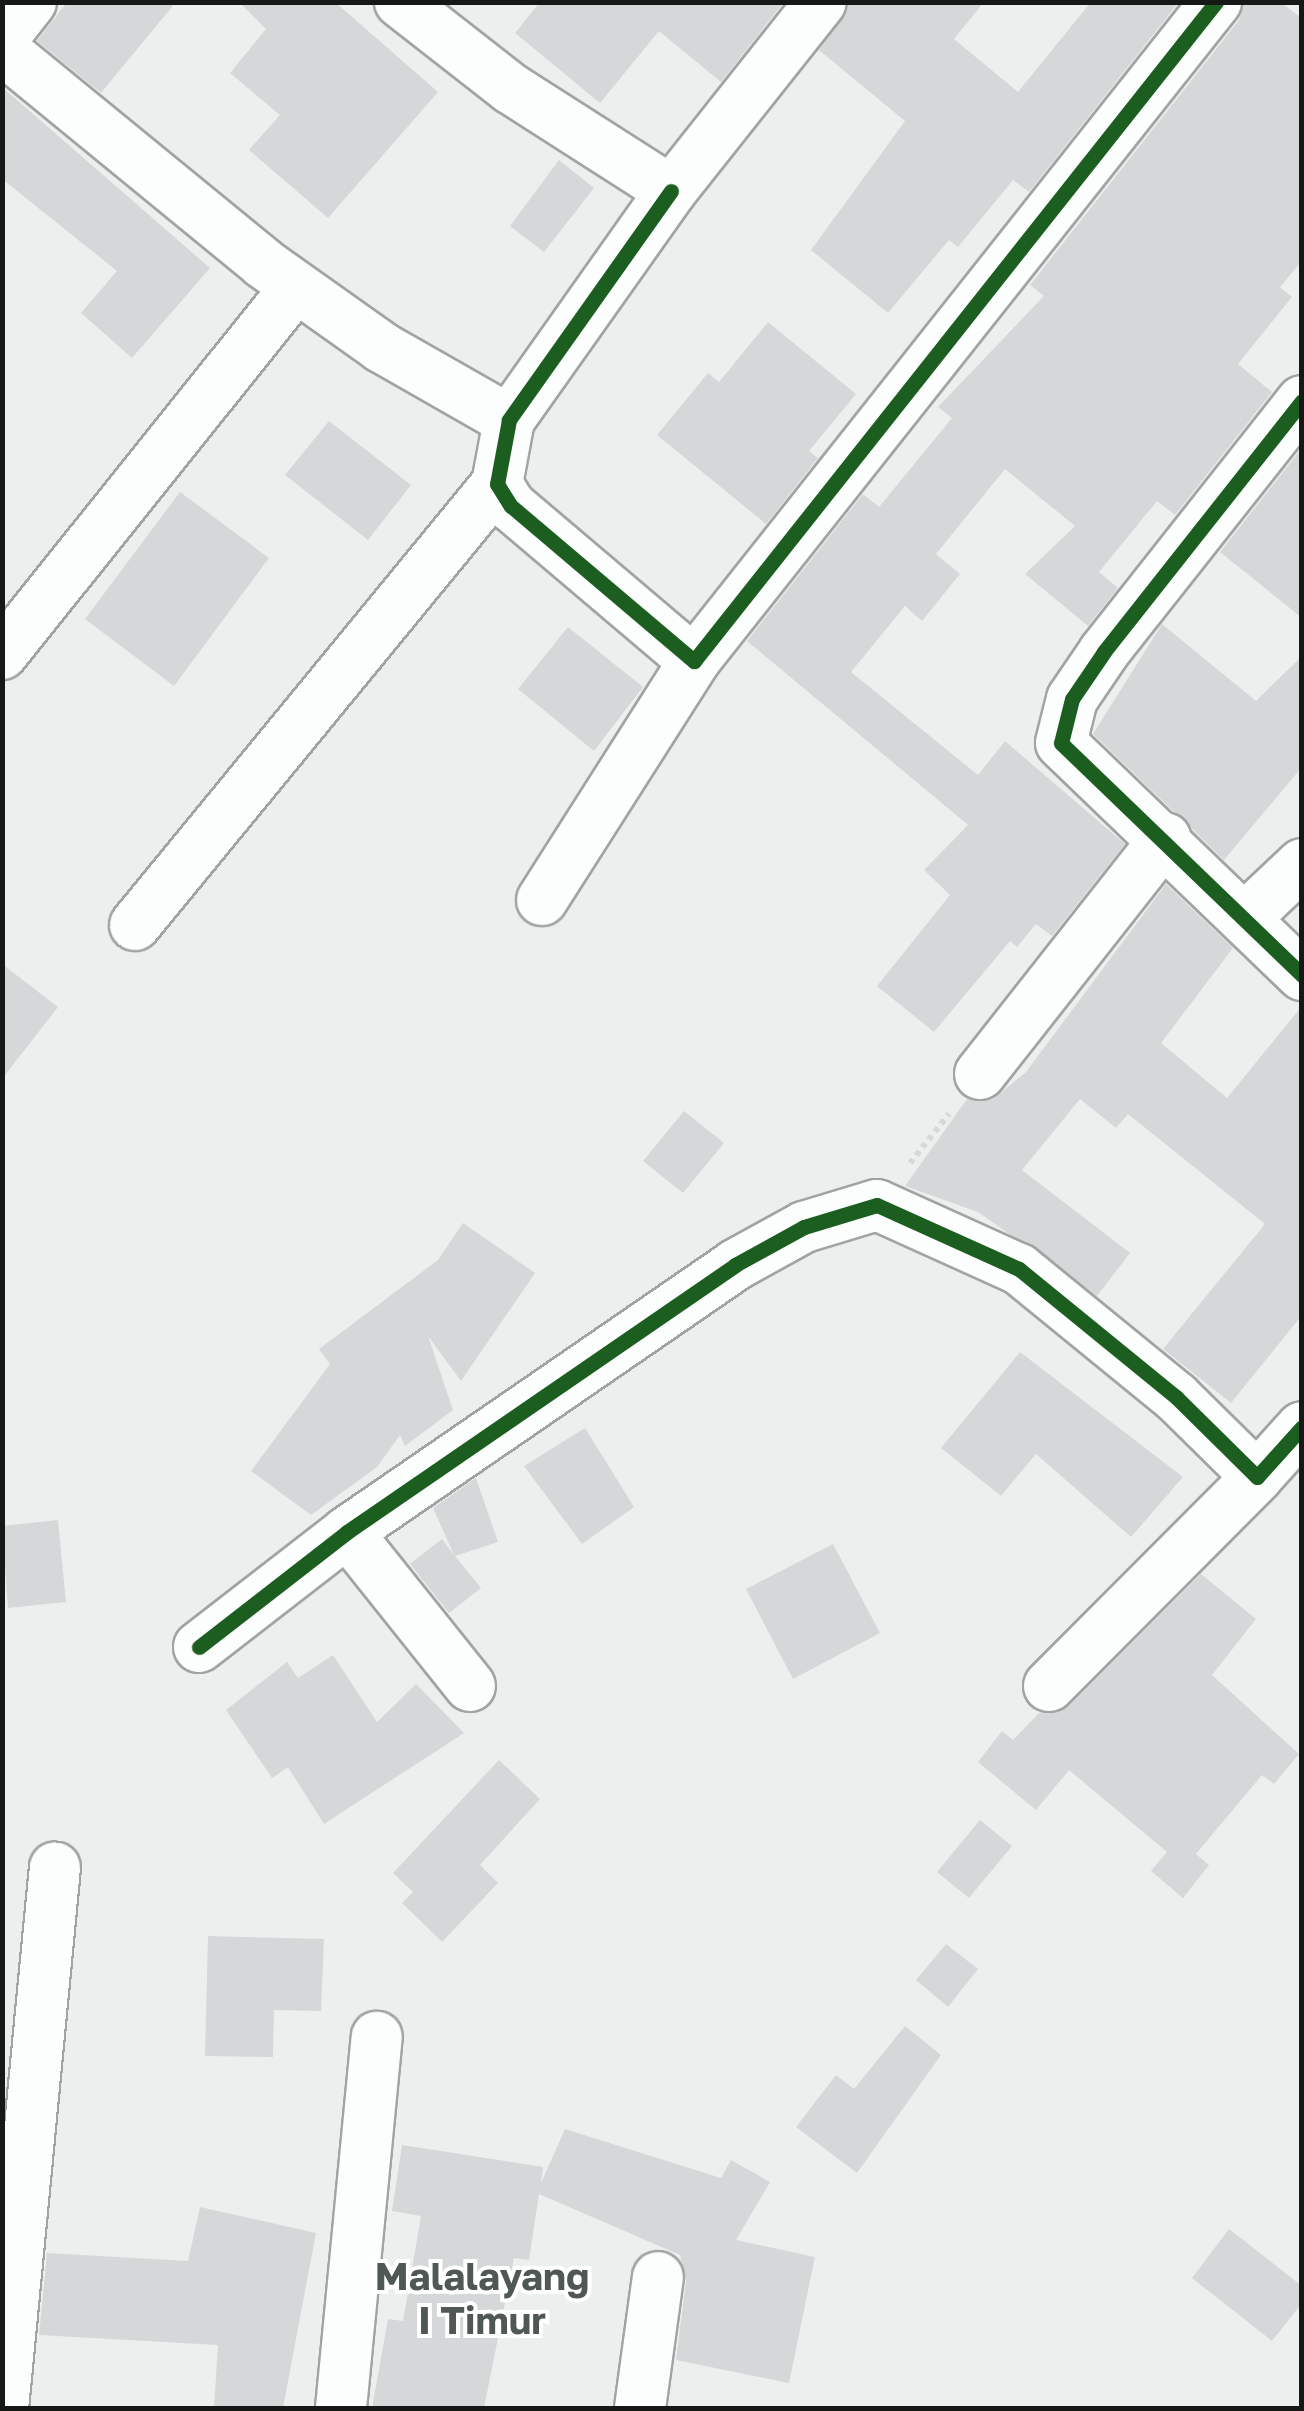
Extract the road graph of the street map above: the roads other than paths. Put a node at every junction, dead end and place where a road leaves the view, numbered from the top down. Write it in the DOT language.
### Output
graph roads {
  1 [pos="32,2"];
  2 [pos="400,2"];
  3 [pos="821,2"];
  4 [pos="1216,2"];
  5 [pos="2,39"];
  6 [pos="2,50"];
  7 [pos="672,191"];
  8 [pos="296,287"];
  9 [pos="1302,401"];
  10 [pos="508,420"];
  11 [pos="497,484"];
  12 [pos="2,654"];
  13 [pos="694,661"];
  14 [pos="1166,838"];
  15 [pos="1302,864"];
  16 [pos="542,900"];
  17 [pos="1246,917"];
  18 [pos="135,925"];
  19 [pos="1302,975"];
  20 [pos="980,1074"];
  21 [pos="1302,1427"];
  22 [pos="1257,1477"];
  23 [pos="347,1532"];
  24 [pos="199,1647"];
  25 [pos="470,1686"];
  26 [pos="1049,1686"];
  27 [pos="55,1867"];
  28 [pos="377,2037"];
  29 [pos="658,2277"];
  30 [pos="3,2408"];
  31 [pos="341,2408"];
  32 [pos="640,2408"];
  1 -- 5 [label="street"];
  2 -- 7 [label="street"];
  3 -- 7 [label="street"];
  4 -- 13 [label="street"];
  6 -- 8 [label="street"];
  7 -- 10 [label="street"];
  8 -- 10 [label="street"];
  8 -- 12 [label="street"];
  9 -- 14 [label="street"];
  10 -- 11 [label="street"];
  11 -- 13 [label="street"];
  11 -- 18 [label="street"];
  13 -- 16 [label="street"];
  14 -- 17 [label="street"];
  14 -- 20 [label="street"];
  15 -- 17 [label="street"];
  17 -- 19 [label="street"];
  21 -- 22 [label="street"];
  22 -- 23 [label="street"];
  22 -- 26 [label="street"];
  23 -- 24 [label="street"];
  23 -- 25 [label="street"];
  27 -- 30 [label="street"];
  28 -- 31 [label="street"];
  29 -- 32 [label="street"];
}
